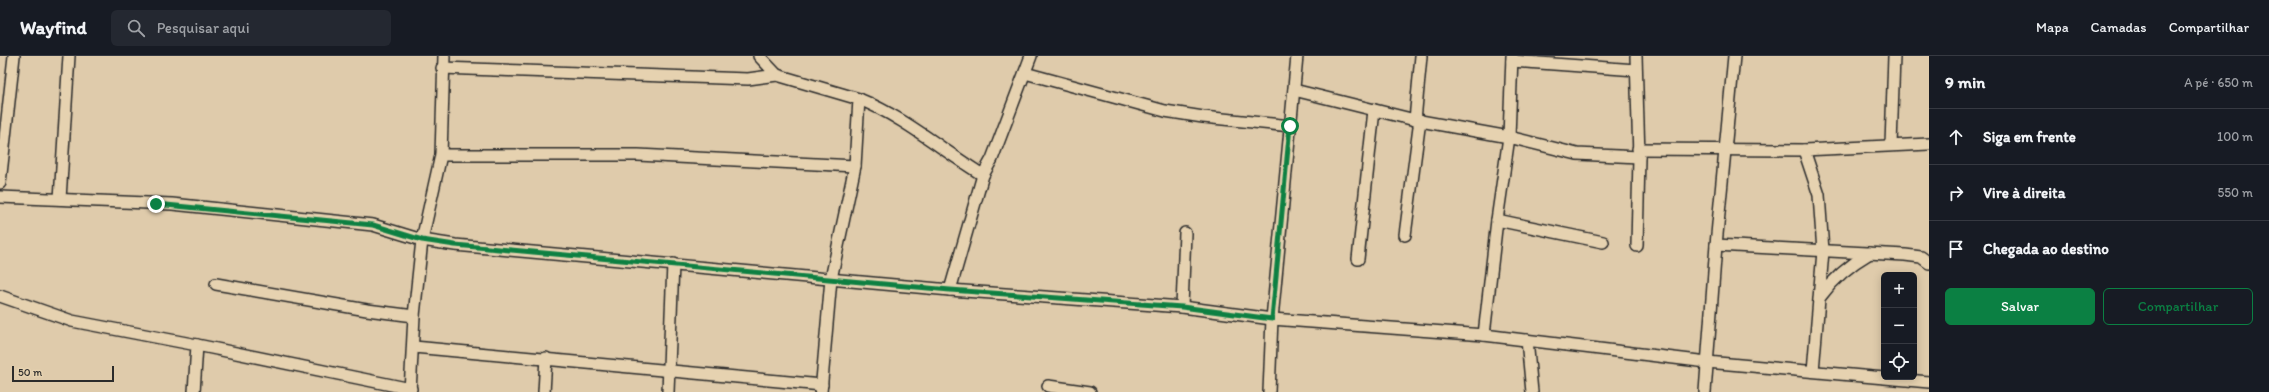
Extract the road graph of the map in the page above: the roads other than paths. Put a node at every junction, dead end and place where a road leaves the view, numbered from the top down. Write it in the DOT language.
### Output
graph roads {
  1 [pos="14,56"];
  2 [pos="69,56"];
  3 [pos="444,56"];
  4 [pos="759,56"];
  5 [pos="1031,56"];
  6 [pos="1297,56"];
  7 [pos="1421,56"];
  8 [pos="1636,56"];
  9 [pos="1734,56"];
  10 [pos="1894,56"];
  11 [pos="1512,59"];
  12 [pos="442,68"];
  13 [pos="1636,70"];
  14 [pos="1025,73"];
  15 [pos="777,75"];
  16 [pos="1294,90"];
  17 [pos="859,99"];
  18 [pos="1374,110"];
  19 [pos="3,120"];
  20 [pos="1418,120"];
  21 [pos="1290,126"];
  22 [pos="1509,137"];
  23 [pos="1929,144"];
  24 [pos="1891,145"];
  25 [pos="1726,148"];
  26 [pos="1804,150"];
  27 [pos="1638,153"];
  28 [pos="441,155"];
  29 [pos="855,166"];
  30 [pos="983,176"];
  31 [pos="0,183"];
  32 [pos="0,197"];
  33 [pos="60,199"];
  34 [pos="1497,220"];
  35 [pos="1185,233"];
  36 [pos="1405,235"];
  37 [pos="422,240"];
  38 [pos="1603,242"];
  39 [pos="1637,246"];
  40 [pos="1716,246"];
  41 [pos="1822,251"];
  42 [pos="1870,253"];
  43 [pos="1358,259"];
  44 [pos="1929,263"];
  45 [pos="673,264"];
  46 [pos="831,279"];
  47 [pos="216,284"];
  48 [pos="950,290"];
  49 [pos="0,296"];
  50 [pos="1819,298"];
  51 [pos="1182,307"];
  52 [pos="414,316"];
  53 [pos="1272,319"];
  54 [pos="1484,335"];
  55 [pos="1527,340"];
  56 [pos="197,346"];
  57 [pos="414,347"];
  58 [pos="546,358"];
  59 [pos="1708,362"];
  60 [pos="669,371"];
  61 [pos="1813,372"];
  62 [pos="1929,382"];
  63 [pos="1048,386"];
  64 [pos="821,388"];
  65 [pos="411,390"];
  66 [pos="194,392"];
  67 [pos="544,392"];
  68 [pos="668,392"];
  69 [pos="1090,392"];
  70 [pos="1269,392"];
  71 [pos="1532,392"];
  72 [pos="1705,392"];
  1 -- 19 [label="street"];
  2 -- 33 [label="street"];
  3 -- 12 [label="street"];
  4 -- 15 [label="street"];
  5 -- 14 [label="street"];
  6 -- 16 [label="street"];
  7 -- 20 [label="street"];
  8 -- 13 [label="street"];
  9 -- 25 [label="street"];
  10 -- 24 [label="street"];
  11 -- 13 [label="street"];
  11 -- 22 [label="street"];
  12 -- 15 [label="street"];
  12 -- 28 [label="street"];
  13 -- 27 [label="street"];
  14 -- 21 [label="street"];
  14 -- 30 [label="street"];
  15 -- 17 [label="street"];
  16 -- 18 [label="street"];
  16 -- 21 [label="street"];
  17 -- 29 [label="street"];
  17 -- 30 [label="street"];
  18 -- 20 [label="street"];
  18 -- 43 [label="street"];
  19 -- 31 [label="street"];
  20 -- 22 [label="street"];
  20 -- 36 [label="street"];
  21 -- 53 [label="street"];
  22 -- 27 [label="street"];
  22 -- 34 [label="street"];
  23 -- 24 [label="street"];
  24 -- 26 [label="street"];
  25 -- 26 [label="street"];
  25 -- 27 [label="street"];
  25 -- 40 [label="street"];
  26 -- 41 [label="street"];
  27 -- 39 [label="street"];
  28 -- 29 [label="street"];
  28 -- 37 [label="street"];
  29 -- 46 [label="street"];
  30 -- 48 [label="street"];
  32 -- 33 [label="street"];
  33 -- 37 [label="street"];
  34 -- 38 [label="street"];
  34 -- 54 [label="street"];
  35 -- 51 [label="street"];
  37 -- 45 [label="street"];
  37 -- 52 [label="street"];
  40 -- 41 [label="street"];
  40 -- 59 [label="street"];
  41 -- 42 [label="street"];
  41 -- 50 [label="street"];
  42 -- 44 [label="street"];
  42 -- 50 [label="street"];
  45 -- 46 [label="street"];
  45 -- 60 [label="street"];
  46 -- 48 [label="street"];
  46 -- 64 [label="street"];
  47 -- 52 [label="street"];
  48 -- 51 [label="street"];
  49 -- 56 [label="street"];
  50 -- 61 [label="street"];
  51 -- 53 [label="street"];
  52 -- 57 [label="street"];
  53 -- 54 [label="street"];
  53 -- 70 [label="street"];
  54 -- 55 [label="street"];
  55 -- 59 [label="street"];
  55 -- 71 [label="street"];
  56 -- 65 [label="street"];
  56 -- 66 [label="street"];
  57 -- 58 [label="street"];
  57 -- 65 [label="street"];
  58 -- 60 [label="street"];
  58 -- 67 [label="street"];
  59 -- 61 [label="street"];
  59 -- 72 [label="street"];
  60 -- 64 [label="street"];
  60 -- 68 [label="street"];
  61 -- 62 [label="street"];
  63 -- 69 [label="street"];
}
